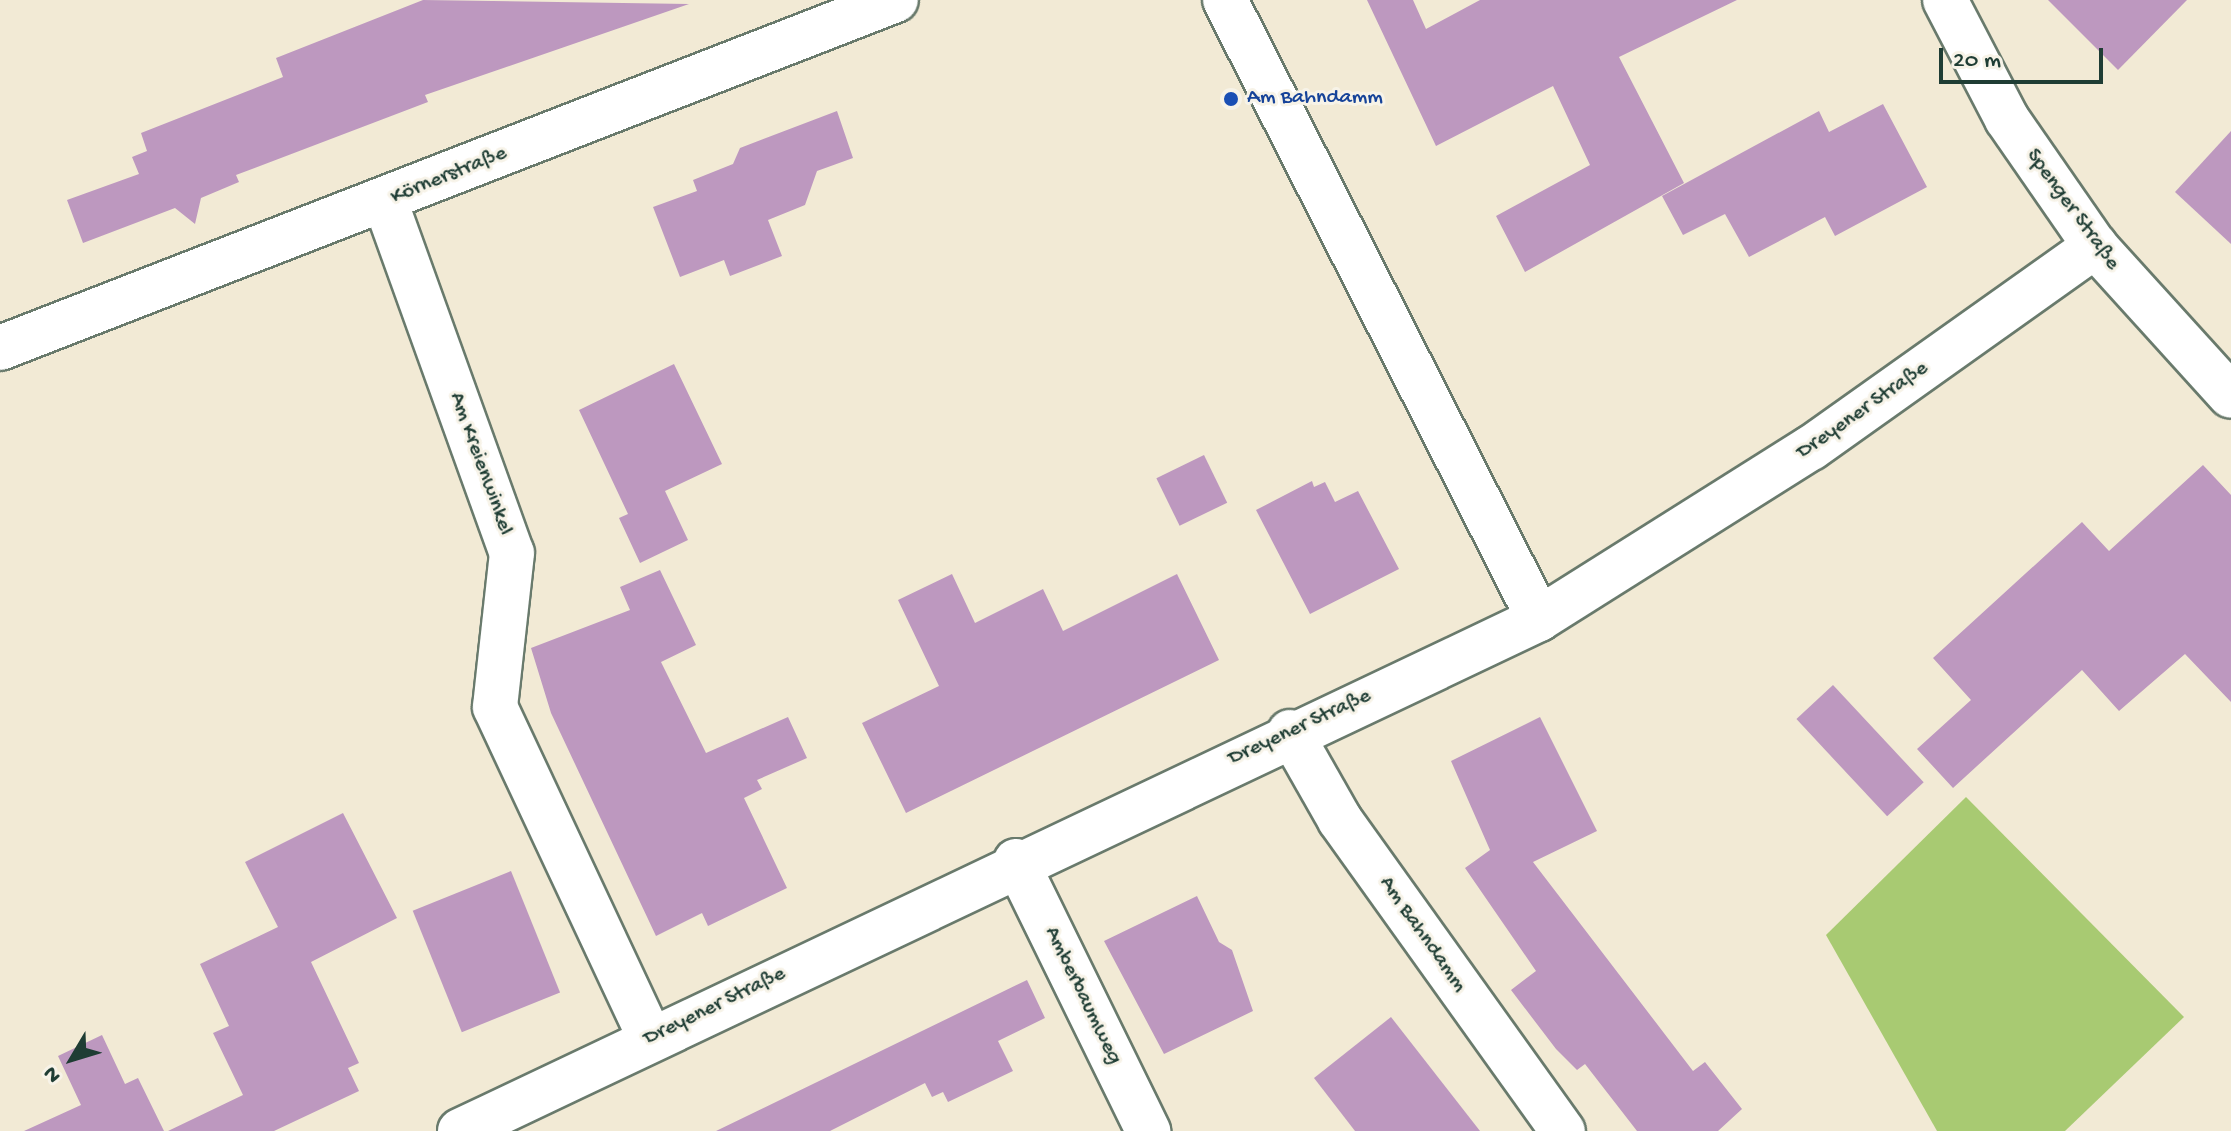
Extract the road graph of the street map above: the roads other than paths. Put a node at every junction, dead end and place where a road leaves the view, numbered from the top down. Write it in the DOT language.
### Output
graph roads {
  1 [pos="896,0"];
  2 [pos="1225,0"];
  3 [pos="1945,0"];
  4 [pos="385,201"];
  5 [pos="2095,246"];
  6 [pos="0,348"];
  7 [pos="2231,396"];
  8 [pos="1539,619"];
  9 [pos="1290,732"];
  10 [pos="1016,861"];
  11 [pos="650,1038"];
  12 [pos="460,1131"];
  13 [pos="1148,1131"];
  14 [pos="1563,1131"];
  1 -- 4 [label="street, Körnerstraße"];
  2 -- 8 [label="street"];
  3 -- 5 [label="street, Spenger Straße"];
  4 -- 6 [label="street, Körnerstraße"];
  4 -- 11 [label="street, Am Kreienwinkel"];
  5 -- 7 [label="street, Spenger Straße"];
  5 -- 8 [label="street, Dreyener Straße"];
  8 -- 9 [label="street, Dreyener Straße"];
  9 -- 10 [label="street, Dreyener Straße"];
  9 -- 14 [label="street, Am Bahndamm"];
  10 -- 11 [label="street, Dreyener Straße"];
  10 -- 13 [label="street, Amberbaumweg"];
  11 -- 12 [label="street, Dreyener Straße"];
}
